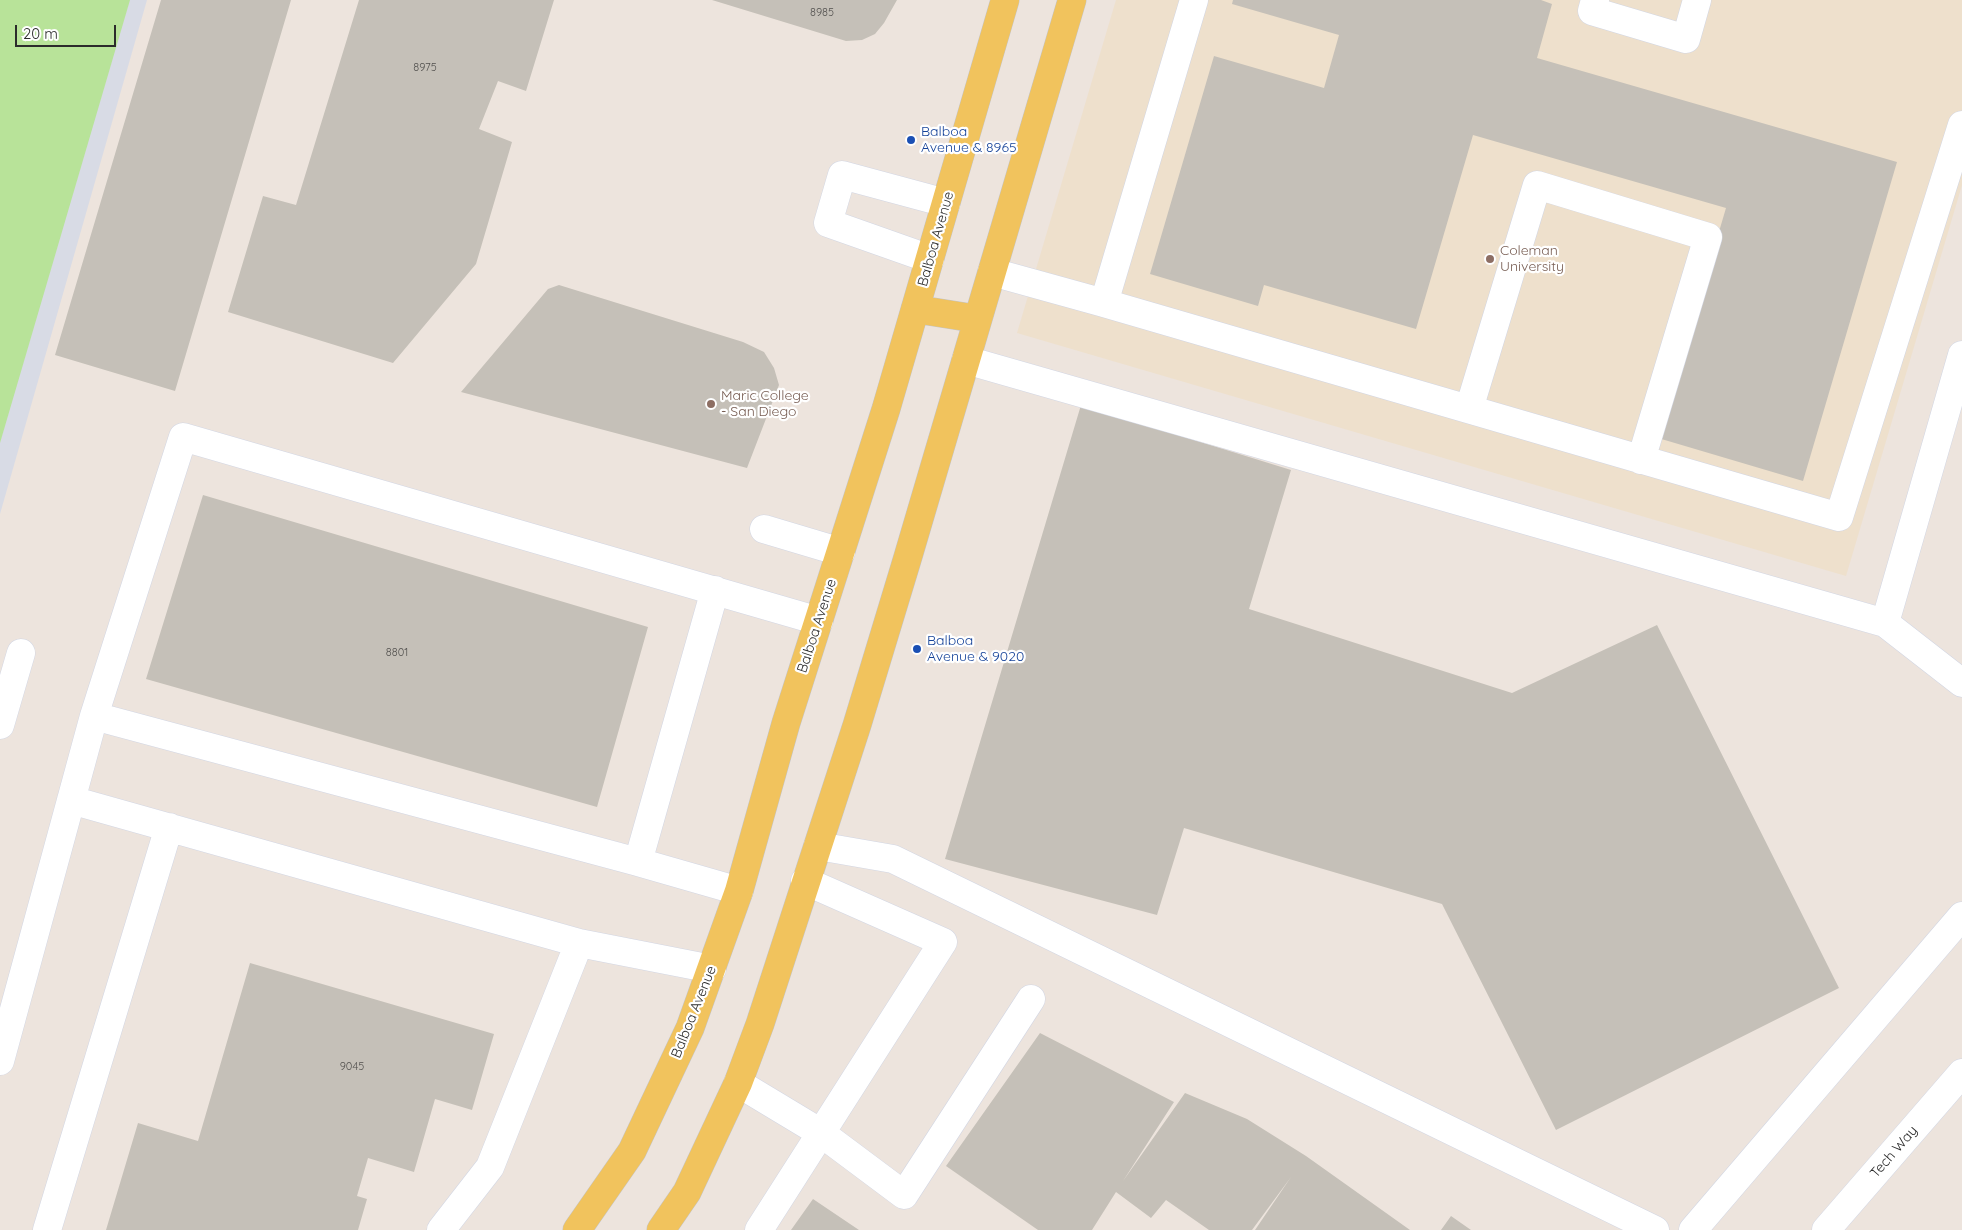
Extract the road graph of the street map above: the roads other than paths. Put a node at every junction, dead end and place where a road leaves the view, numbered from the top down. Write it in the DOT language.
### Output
graph roads {
  1 [pos="1005,0"];
  2 [pos="1072,0"];
  3 [pos="1194,0"];
  4 [pos="1595,0"];
  5 [pos="1697,0"];
  6 [pos="1962,125"];
  7 [pos="946,203"];
  8 [pos="930,259"];
  9 [pos="992,272"];
  10 [pos="1104,303"];
  11 [pos="915,309"];
  12 [pos="978,319"];
  13 [pos="1962,355"];
  14 [pos="966,360"];
  15 [pos="1469,410"];
  16 [pos="1641,460"];
  17 [pos="764,529"];
  18 [pos="841,552"];
  19 [pos="715,590"];
  20 [pos="819,621"];
  21 [pos="1886,623"];
  22 [pos="21,653"];
  23 [pos="1962,682"];
  24 [pos="94,716"];
  25 [pos="0,725"];
  26 [pos="71,800"];
  27 [pos="169,827"];
  28 [pos="818,846"];
  29 [pos="638,862"];
  30 [pos="805,881"];
  31 [pos="739,891"];
  32 [pos="1962,916"];
  33 [pos="579,943"];
  34 [pos="712,969"];
  35 [pos="1031,1000"];
  36 [pos="0,1062"];
  37 [pos="1962,1073"];
  38 [pos="738,1083"];
  39 [pos="821,1133"];
  40 [pos="47,1230"];
  41 [pos="441,1230"];
  42 [pos="577,1230"];
  43 [pos="660,1230"];
  44 [pos="759,1230"];
  45 [pos="1655,1230"];
  46 [pos="1692,1230"];
  47 [pos="1826,1230"];
  1 -- 7 [label="main road, Balboa Avenue"];
  2 -- 9 [label="main road"];
  3 -- 10 [label="street"];
  4 -- 5 [label="street"];
  6 -- 16 [label="street"];
  7 -- 8 [label="main road, Balboa Avenue"];
  7 -- 8 [label="street"];
  8 -- 11 [label="main road, Balboa Avenue"];
  9 -- 10 [label="street"];
  9 -- 12 [label="main road"];
  10 -- 15 [label="street"];
  11 -- 12 [label="main road"];
  11 -- 18 [label="main road, Balboa Avenue"];
  12 -- 14 [label="main road"];
  13 -- 21 [label="street"];
  14 -- 21 [label="street"];
  14 -- 28 [label="main road"];
  15 -- 16 [label="street"];
  15 -- 16 [label="street"];
  17 -- 18 [label="street"];
  18 -- 20 [label="main road, Balboa Avenue"];
  19 -- 20 [label="street"];
  19 -- 24 [label="street"];
  19 -- 29 [label="street"];
  20 -- 31 [label="main road, Balboa Avenue"];
  21 -- 23 [label="street"];
  22 -- 25 [label="street"];
  24 -- 26 [label="street"];
  24 -- 29 [label="street"];
  26 -- 27 [label="street"];
  26 -- 36 [label="street"];
  27 -- 33 [label="street"];
  27 -- 40 [label="street"];
  28 -- 30 [label="main road"];
  28 -- 45 [label="street"];
  29 -- 31 [label="street"];
  30 -- 38 [label="main road"];
  30 -- 39 [label="street"];
  31 -- 34 [label="main road, Balboa Avenue"];
  32 -- 46 [label="street"];
  33 -- 34 [label="street"];
  33 -- 41 [label="street"];
  34 -- 42 [label="main road, Balboa Avenue"];
  35 -- 39 [label="street"];
  37 -- 47 [label="street, Tech Way"];
  38 -- 39 [label="street"];
  38 -- 43 [label="main road"];
  39 -- 44 [label="street"];
}
